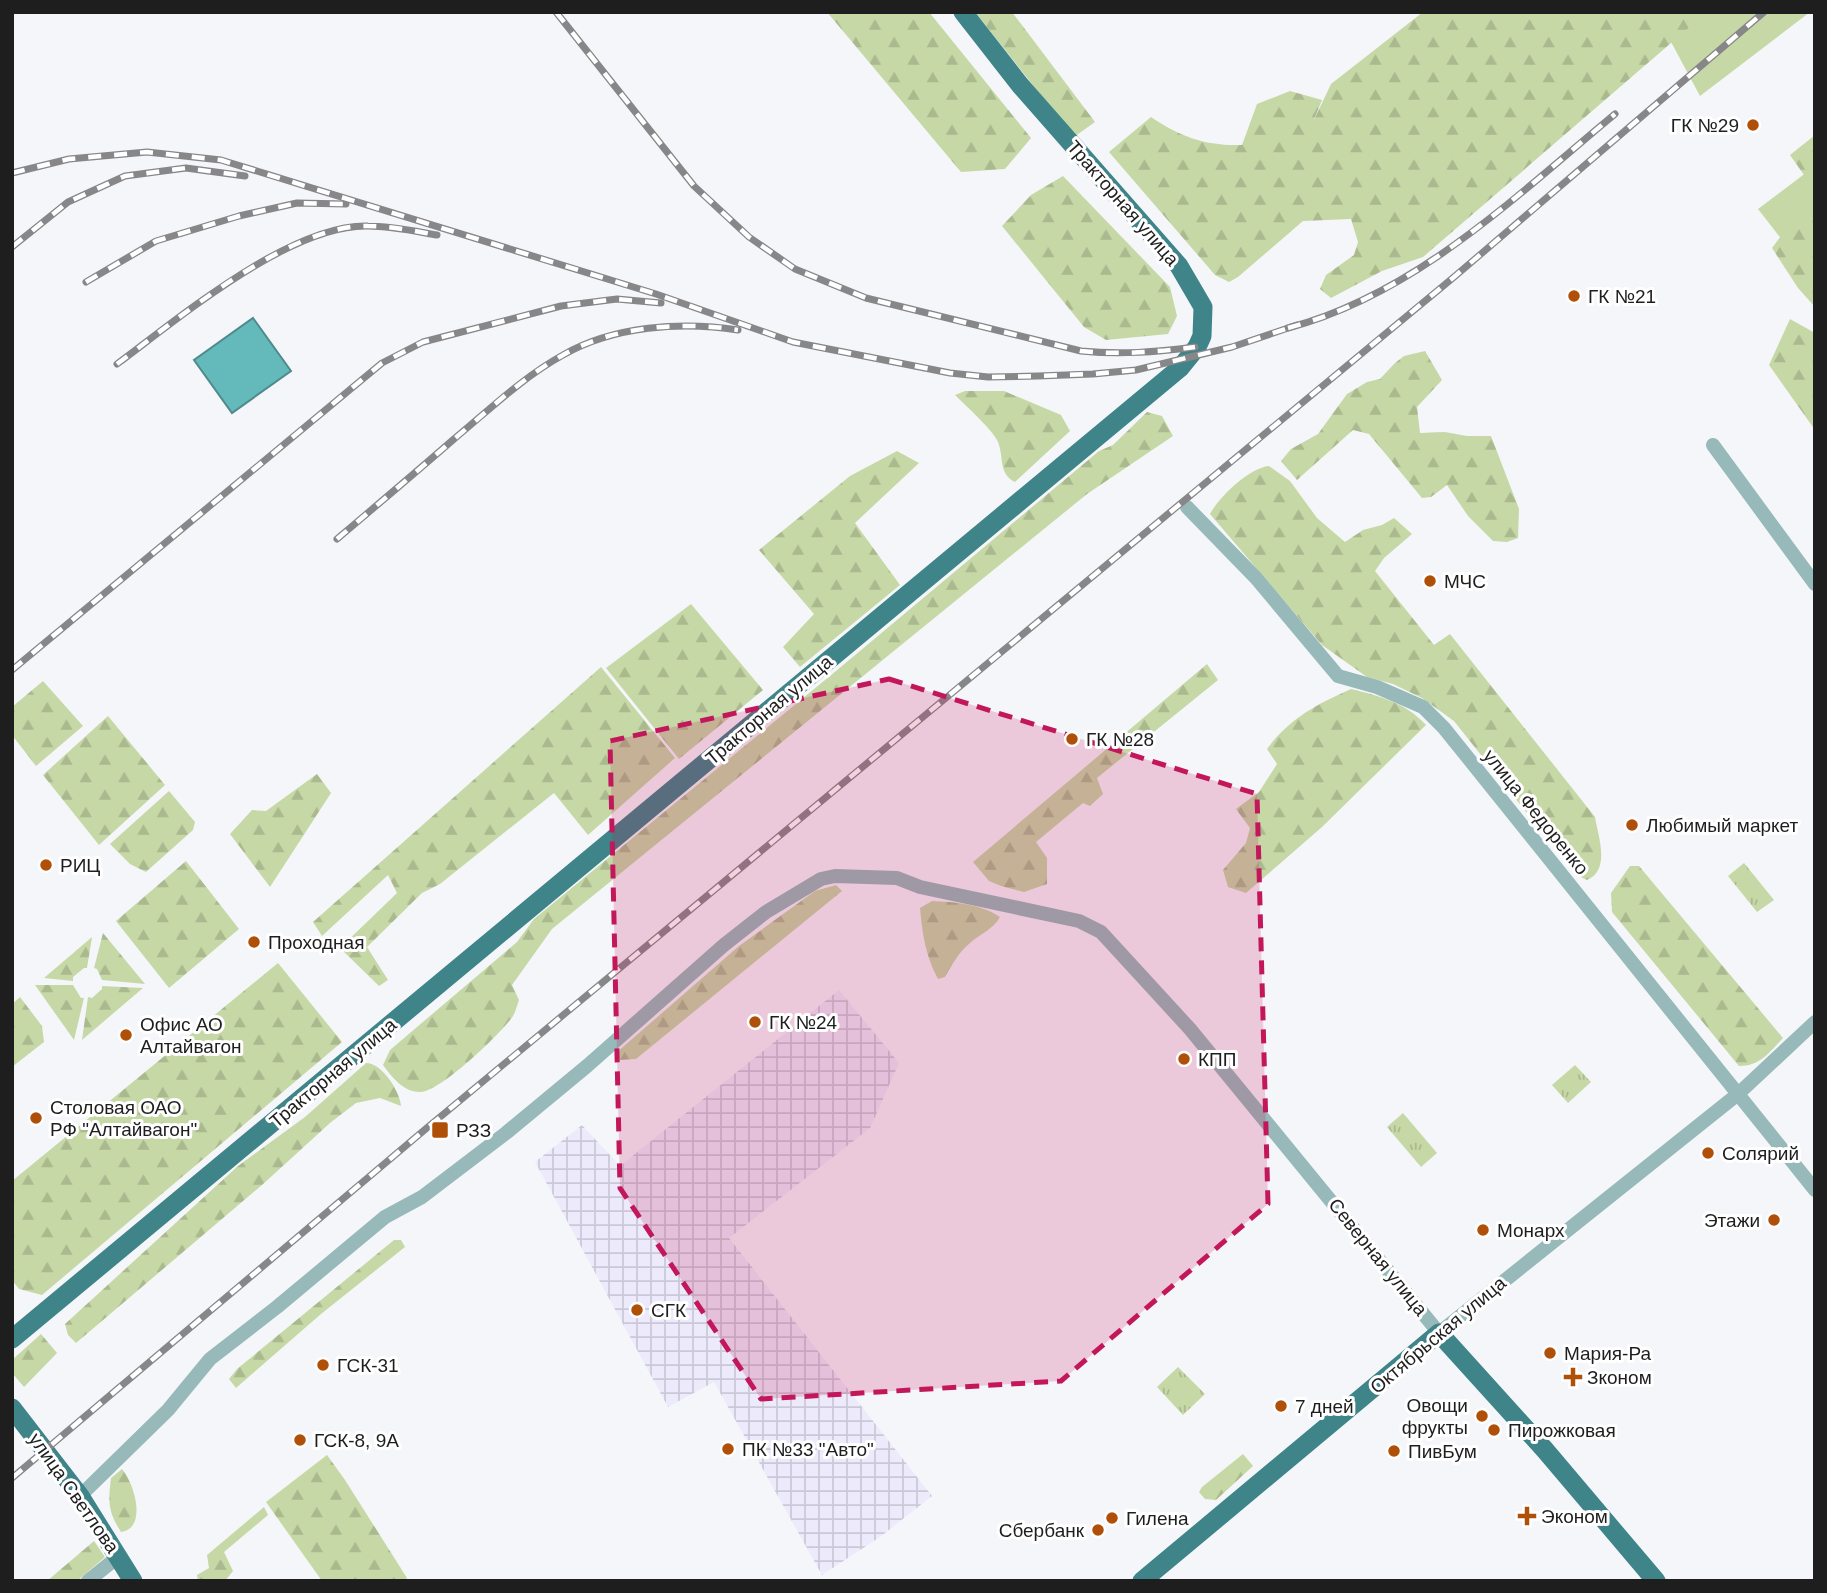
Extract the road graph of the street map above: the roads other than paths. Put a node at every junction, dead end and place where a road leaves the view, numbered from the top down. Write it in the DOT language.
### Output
graph roads {
  1 [pos="963,12"];
  2 [pos="1713,446"];
  3 [pos="1187,507"];
  4 [pos="1815,584"];
  5 [pos="1815,1022"];
  6 [pos="1738,1094"];
  7 [pos="1815,1190"];
  8 [pos="1439,1333"];
  9 [pos="12,1339"];
  10 [pos="12,1408"];
  11 [pos="80,1496"];
  12 [pos="119,1556"];
  13 [pos="88,1581"];
  14 [pos="133,1581"];
  15 [pos="1142,1581"];
  16 [pos="1656,1581"];
  1 -- 9 [label="main road, Тракторная улица"];
  2 -- 4 [label="street"];
  3 -- 6 [label="street, улица Федоренко"];
  5 -- 6 [label="street, Октябрьская улица"];
  6 -- 7 [label="street, улица Федоренко"];
  6 -- 8 [label="street, Октябрьская улица"];
  8 -- 11 [label="street, Северная улица"];
  8 -- 15 [label="main road, Октябрьская улица"];
  8 -- 16 [label="main road, Северная улица"];
  10 -- 11 [label="main road, улица Светлова"];
  11 -- 12 [label="main road, улица Светлова"];
  12 -- 13 [label="street"];
  12 -- 14 [label="main road, улица Светлова"];
}
